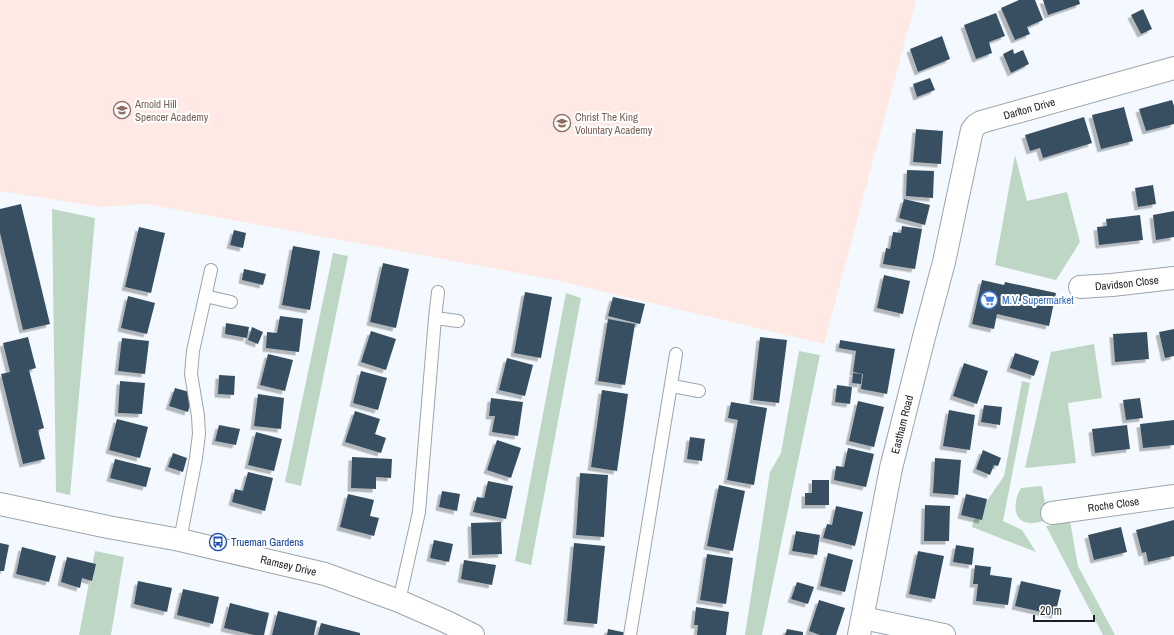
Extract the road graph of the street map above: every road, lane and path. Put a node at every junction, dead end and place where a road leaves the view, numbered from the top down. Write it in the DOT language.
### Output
graph roads {
  1 [pos="1174,68"];
  2 [pos="953,216"];
  3 [pos="211,270"];
  4 [pos="1174,278"];
  5 [pos="1080,287"];
  6 [pos="438,292"];
  7 [pos="205,296"];
  8 [pos="231,302"];
  9 [pos="435,318"];
  10 [pos="458,321"];
  11 [pos="676,354"];
  12 [pos="672,386"];
  13 [pos="699,391"];
  14 [pos="1174,496"];
  15 [pos="0,504"];
  16 [pos="1052,514"];
  17 [pos="180,540"];
  18 [pos="399,601"];
  19 [pos="861,627"];
  20 [pos="474,635"];
  21 [pos="630,635"];
  22 [pos="944,635"];
  1 -- 2 [label="street, Darlton Drive"];
  2 -- 19 [label="street, Eastham Road"];
  3 -- 7 [label="lane"];
  4 -- 5 [label="street, Davidson Close"];
  6 -- 9 [label="lane"];
  7 -- 8 [label="lane"];
  7 -- 17 [label="lane"];
  9 -- 10 [label="lane"];
  9 -- 18 [label="lane"];
  11 -- 12 [label="lane"];
  12 -- 13 [label="lane"];
  12 -- 21 [label="lane"];
  14 -- 16 [label="street, Roche Close"];
  15 -- 17 [label="street, Ramsey Drive"];
  17 -- 18 [label="street, Ramsey Drive"];
  18 -- 20 [label="street, Ramsey Drive"];
  19 -- 22 [label="street"];
}
